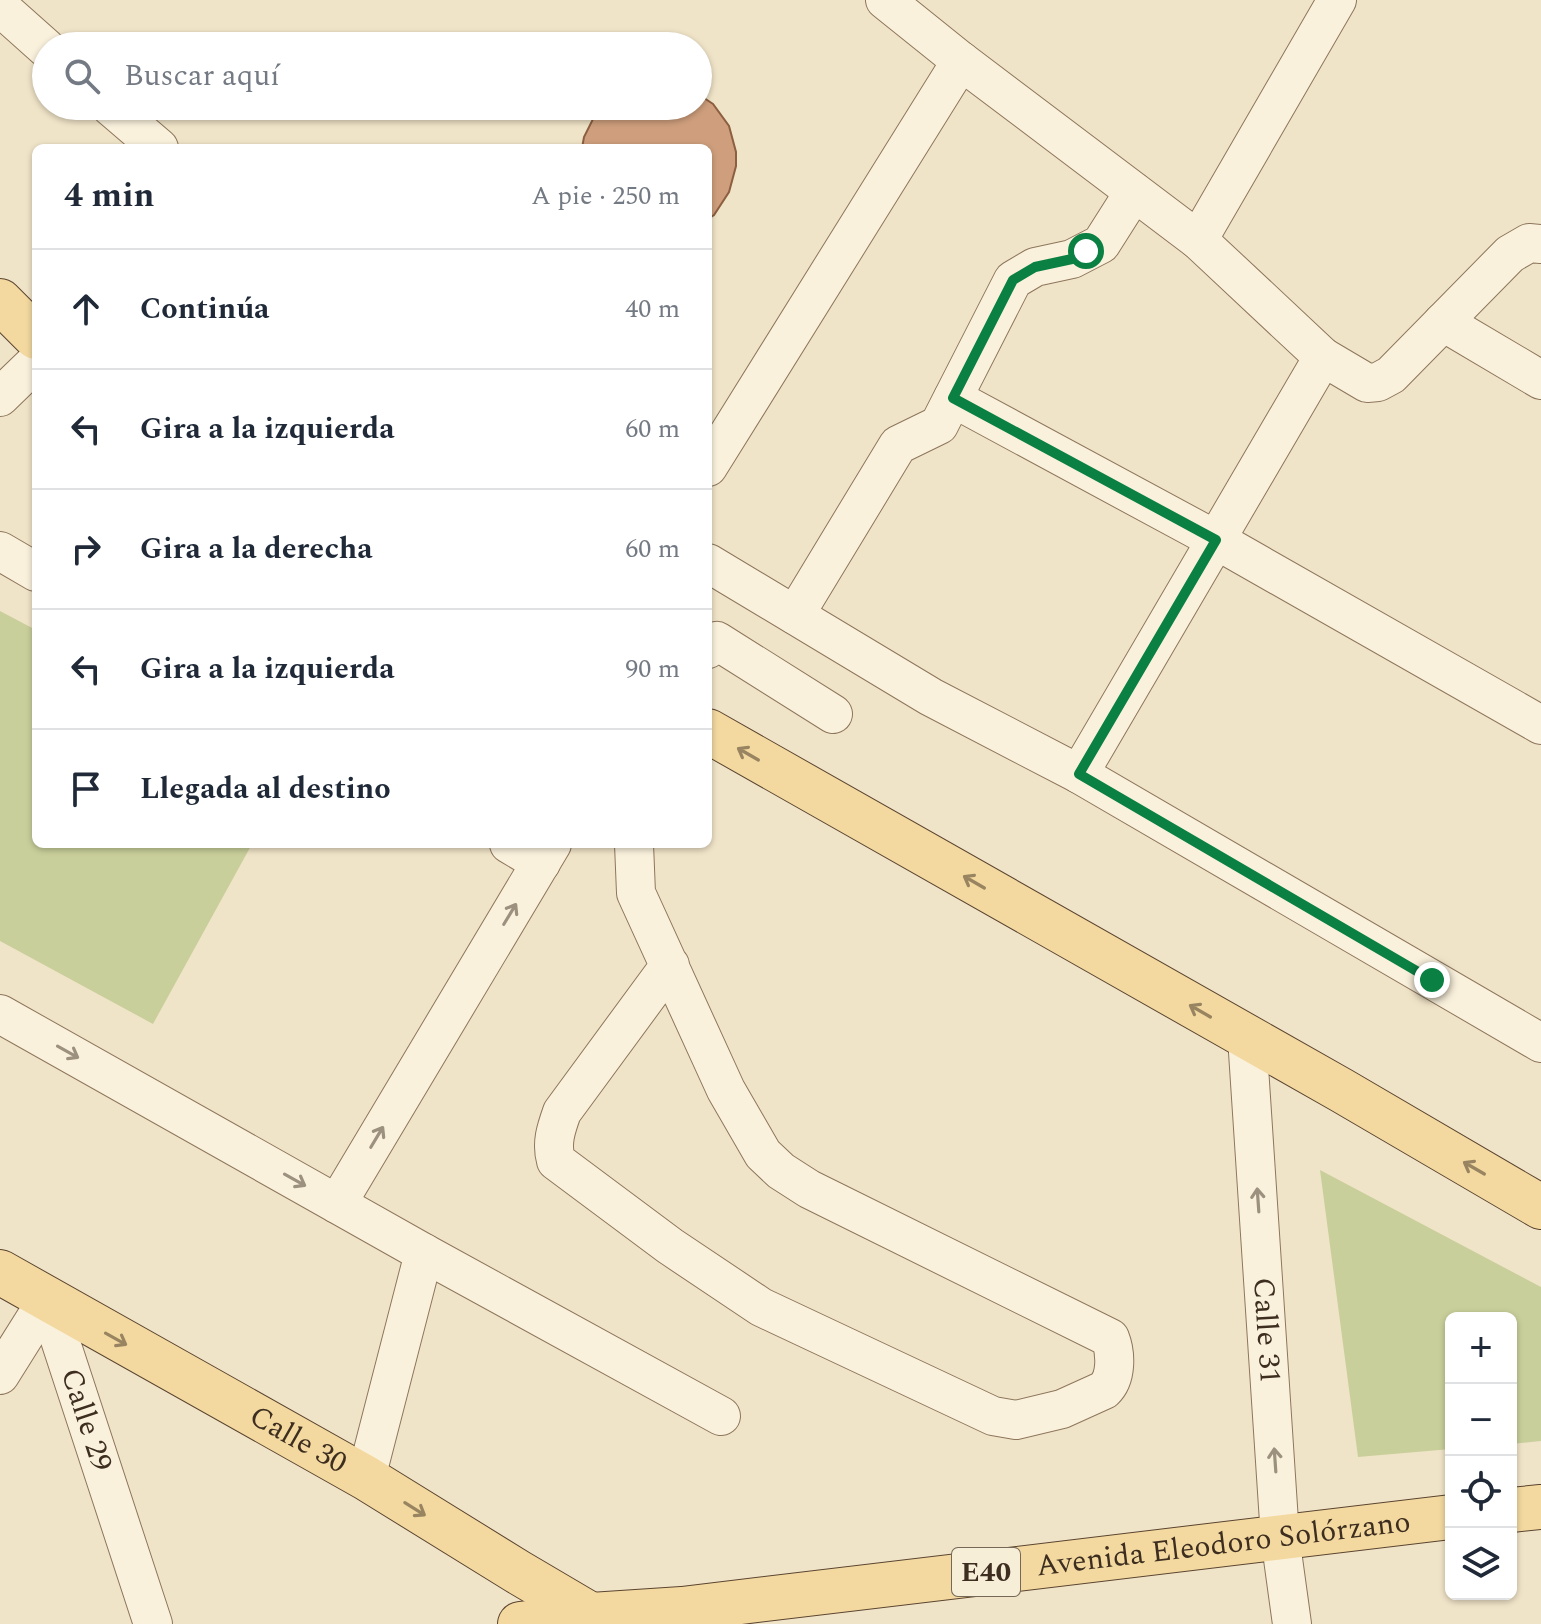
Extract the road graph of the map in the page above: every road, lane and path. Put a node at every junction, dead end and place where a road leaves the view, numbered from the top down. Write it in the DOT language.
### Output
graph roads {
  1 [pos="885,0"];
  2 [pos="1337,0"];
  3 [pos="0,7"];
  4 [pos="32,36"];
  5 [pos="961,61"];
  6 [pos="126,120"];
  7 [pos="154,144"];
  8 [pos="1134,192"];
  9 [pos="1198,240"];
  10 [pos="1541,244"];
  11 [pos="0,301"];
  12 [pos="1443,322"];
  13 [pos="32,333"];
  14 [pos="1323,357"];
  15 [pos="32,366"];
  16 [pos="1541,380"];
  17 [pos="0,397"];
  18 [pos="953,398"];
  19 [pos="712,461"];
  20 [pos="1216,540"];
  21 [pos="0,551"];
  22 [pos="712,565"];
  23 [pos="32,570"];
  24 [pos="795,615"];
  25 [pos="712,644"];
  26 [pos="833,714"];
  27 [pos="1541,725"];
  28 [pos="712,733"];
  29 [pos="1079,774"];
  30 [pos="634,848"];
  31 [pos="534,850"];
  32 [pos="670,965"];
  33 [pos="0,1014"];
  34 [pos="1247,1037"];
  35 [pos="1541,1043"];
  36 [pos="337,1204"];
  37 [pos="1541,1207"];
  38 [pos="424,1253"];
  39 [pos="0,1272"];
  40 [pos="47,1300"];
  41 [pos="0,1375"];
  42 [pos="721,1416"];
  43 [pos="366,1478"];
  44 [pos="1541,1507"];
  45 [pos="1517,1509"];
  46 [pos="1445,1518"];
  47 [pos="1280,1537"];
  48 [pos="591,1615"];
  49 [pos="683,1616"];
  50 [pos="153,1624"];
  51 [pos="520,1624"];
  52 [pos="1292,1624"];
  1 -- 5 [label="street"];
  2 -- 9 [label="street"];
  3 -- 4 [label="street"];
  5 -- 8 [label="street"];
  5 -- 19 [label="street"];
  6 -- 7 [label="street"];
  8 -- 9 [label="street"];
  8 -- 18 [label="street"];
  9 -- 14 [label="street"];
  10 -- 12 [label="street"];
  11 -- 13 [label="main road"];
  12 -- 14 [label="street"];
  12 -- 16 [label="street"];
  14 -- 20 [label="street"];
  15 -- 17 [label="street"];
  18 -- 20 [label="street"];
  18 -- 24 [label="street"];
  20 -- 27 [label="street"];
  20 -- 29 [label="street"];
  21 -- 23 [label="street"];
  22 -- 24 [label="street"];
  24 -- 29 [label="street"];
  25 -- 26 [label="street"];
  34 -- 28 [label="main road, one-way"];
  29 -- 35 [label="street"];
  30 -- 32 [label="street"];
  36 -- 31 [label="street, one-way"];
  32 -- 32 [label="street"];
  33 -- 36 [label="street, one-way"];
  37 -- 34 [label="main road, one-way"];
  47 -- 34 [label="street, Calle 31, one-way"];
  36 -- 38 [label="street"];
  38 -- 42 [label="street"];
  38 -- 43 [label="street"];
  39 -- 40 [label="main road, Calle 30"];
  40 -- 41 [label="street, Calle 29"];
  40 -- 43 [label="main road, Calle 30, one-way"];
  40 -- 50 [label="street, Calle 29"];
  43 -- 48 [label="main road, Calle 30, one-way"];
  44 -- 45 [label="main road"];
  46 -- 47 [label="main road, Avenida Eleodoro Solórzano / E40"];
  47 -- 49 [label="main road, Avenida Eleodoro Solórzano / E40"];
  47 -- 52 [label="street, Calle 31"];
  48 -- 49 [label="main road, Avenida Eleodoro Solórzano / E40"];
  48 -- 51 [label="main road, Avenida Eleodoro Solórzano / E40"];
}
